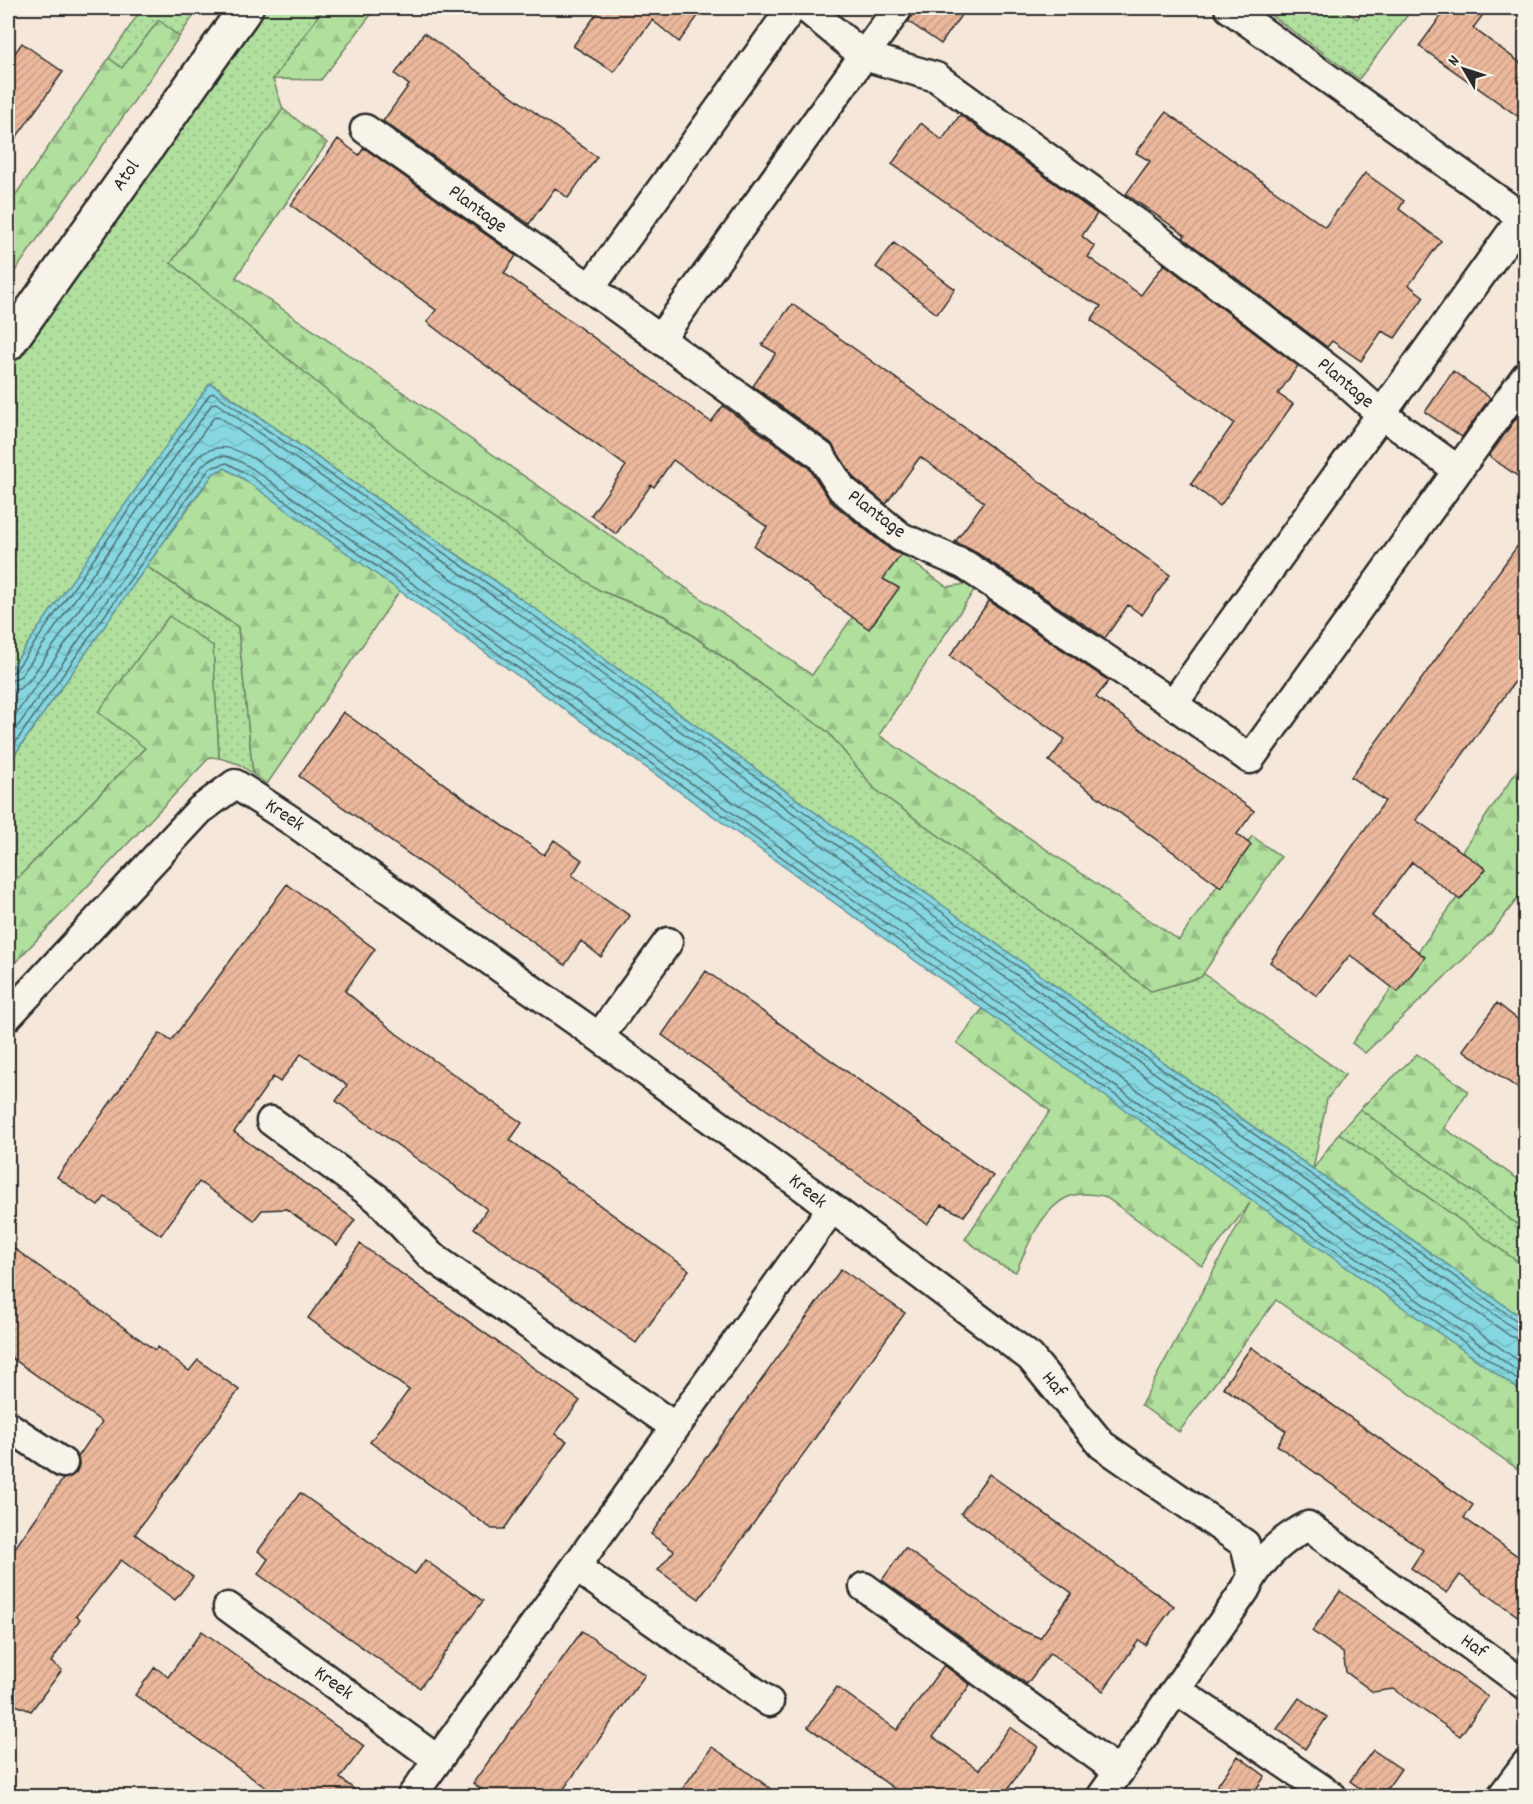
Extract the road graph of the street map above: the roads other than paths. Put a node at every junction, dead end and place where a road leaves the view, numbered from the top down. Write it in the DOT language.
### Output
graph roads {
  1 [pos="246,8"];
  2 [pos="792,8"];
  3 [pos="806,8"];
  4 [pos="898,8"];
  5 [pos="1229,8"];
  6 [pos="864,56"];
  7 [pos="365,129"];
  8 [pos="1524,219"];
  9 [pos="590,288"];
  10 [pos="660,339"];
  11 [pos="8,344"];
  12 [pos="1526,376"];
  13 [pos="1381,414"];
  14 [pos="1458,470"];
  15 [pos="1173,704"];
  16 [pos="668,942"];
  17 [pos="8,1016"];
  18 [pos="599,1037"];
  19 [pos="271,1121"];
  20 [pos="832,1208"];
  21 [pos="8,1426"];
  22 [pos="675,1427"];
  23 [pos="63,1463"];
  24 [pos="577,1568"];
  25 [pos="1252,1575"];
  26 [pos="864,1587"];
  27 [pos="228,1607"];
  28 [pos="1526,1686"];
  29 [pos="1177,1690"];
  30 [pos="769,1702"];
  31 [pos="438,1760"];
  32 [pos="1526,1764"];
  33 [pos="1119,1772"];
  34 [pos="412,1797"];
  35 [pos="1102,1797"];
  36 [pos="1332,1797"];
  37 [pos="1502,1797"];
  1 -- 11 [label="street, Atol"];
  2 -- 9 [label="street"];
  3 -- 6 [label="street, Plantage"];
  4 -- 6 [label="street"];
  5 -- 8 [label="street, Plantage"];
  6 -- 10 [label="street"];
  6 -- 13 [label="street, Plantage"];
  7 -- 9 [label="street, Plantage"];
  8 -- 13 [label="street, Plantage"];
  9 -- 10 [label="street, Plantage"];
  10 -- 15 [label="street, Plantage"];
  12 -- 14 [label="street, Plantage"];
  13 -- 14 [label="street, Plantage"];
  13 -- 15 [label="street, Plantage"];
  14 -- 15 [label="street, Plantage"];
  16 -- 18 [label="street"];
  17 -- 18 [label="street, Kreek"];
  18 -- 20 [label="street, Kreek"];
  19 -- 22 [label="street"];
  20 -- 22 [label="street, Kreek"];
  20 -- 25 [label="street, Haf"];
  21 -- 23 [label="street"];
  22 -- 24 [label="street, Kreek"];
  24 -- 30 [label="street"];
  24 -- 31 [label="street, Kreek"];
  25 -- 28 [label="street, Haf"];
  25 -- 29 [label="street, Haf"];
  26 -- 33 [label="street"];
  27 -- 31 [label="street, Kreek"];
  29 -- 33 [label="street, Haf"];
  29 -- 36 [label="street"];
  31 -- 34 [label="street, Kreek"];
  32 -- 37 [label="street"];
  33 -- 35 [label="street, Haf"];
}
